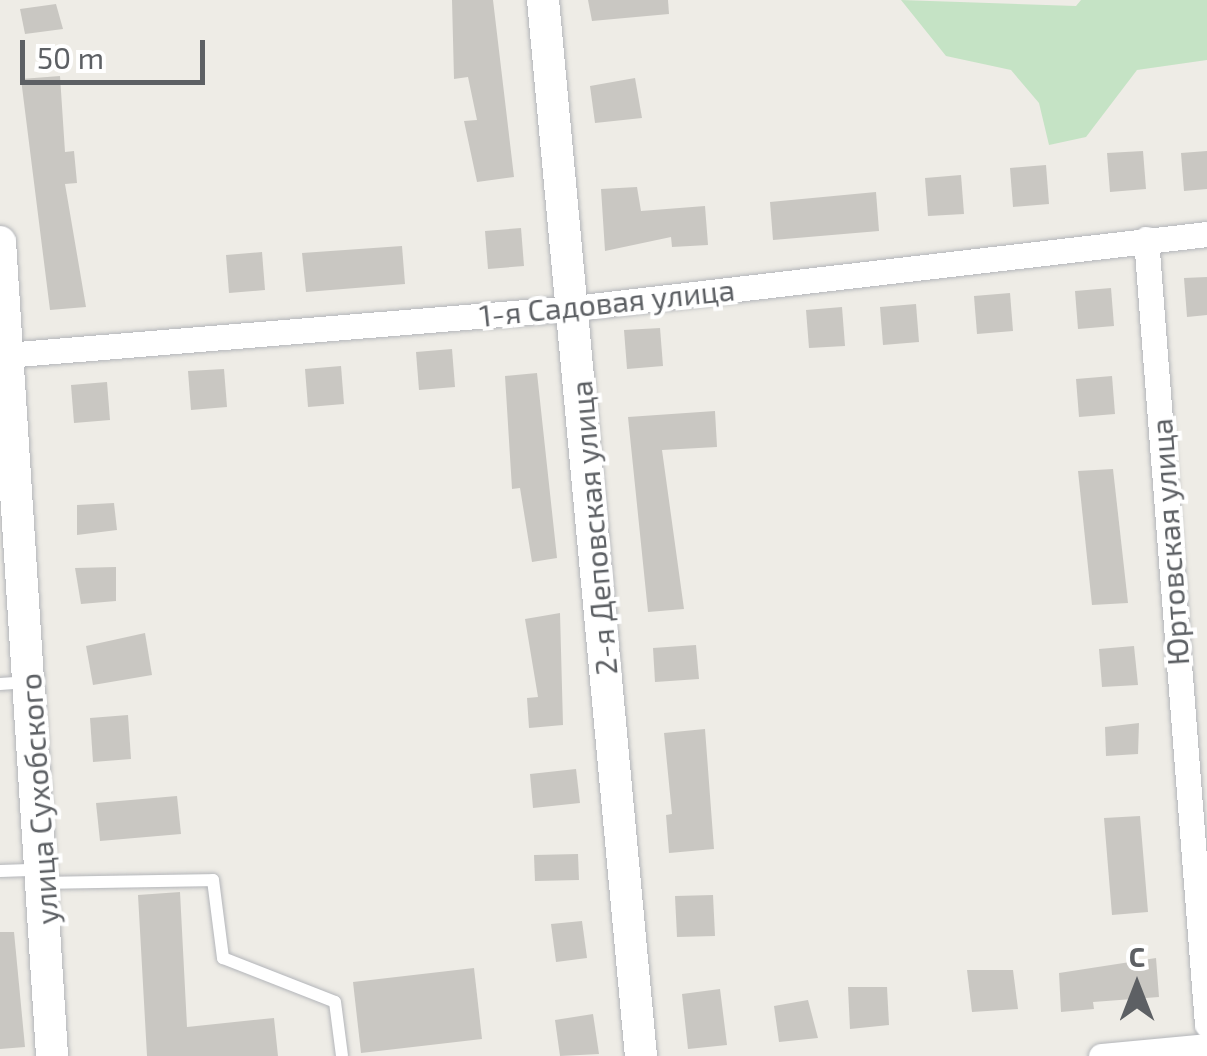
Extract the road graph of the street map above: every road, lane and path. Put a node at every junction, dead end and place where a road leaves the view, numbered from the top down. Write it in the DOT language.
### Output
graph roads {
  1 [pos="543,0"];
  2 [pos="1207,234"];
  3 [pos="1146,239"];
  4 [pos="0,242"];
  5 [pos="574,308"];
  6 [pos="6,355"];
  7 [pos="15,683"];
  8 [pos="0,871"];
  9 [pos="44,876"];
  10 [pos="1207,1025"];
  11 [pos="1207,1046"];
  12 [pos="52,1056"];
  13 [pos="342,1056"];
  14 [pos="641,1056"];
  15 [pos="1101,1056"];
  1 -- 5 [label="street, 2-я Деповская улица"];
  2 -- 3 [label="street, 1-я Садовая улица"];
  3 -- 5 [label="street, 1-я Садовая улица"];
  3 -- 10 [label="street, Юртовская улица"];
  4 -- 6 [label="street, улица Сухобского"];
  5 -- 6 [label="street, 1-я Садовая улица"];
  5 -- 14 [label="street, 2-я Деповская улица"];
  6 -- 7 [label="street, улица Сухобского"];
  7 -- 9 [label="street, улица Сухобского"];
  8 -- 9 [label="lane"];
  9 -- 12 [label="street, улица Сухобского"];
  9 -- 13 [label="lane"];
  11 -- 15 [label="street"];
}
